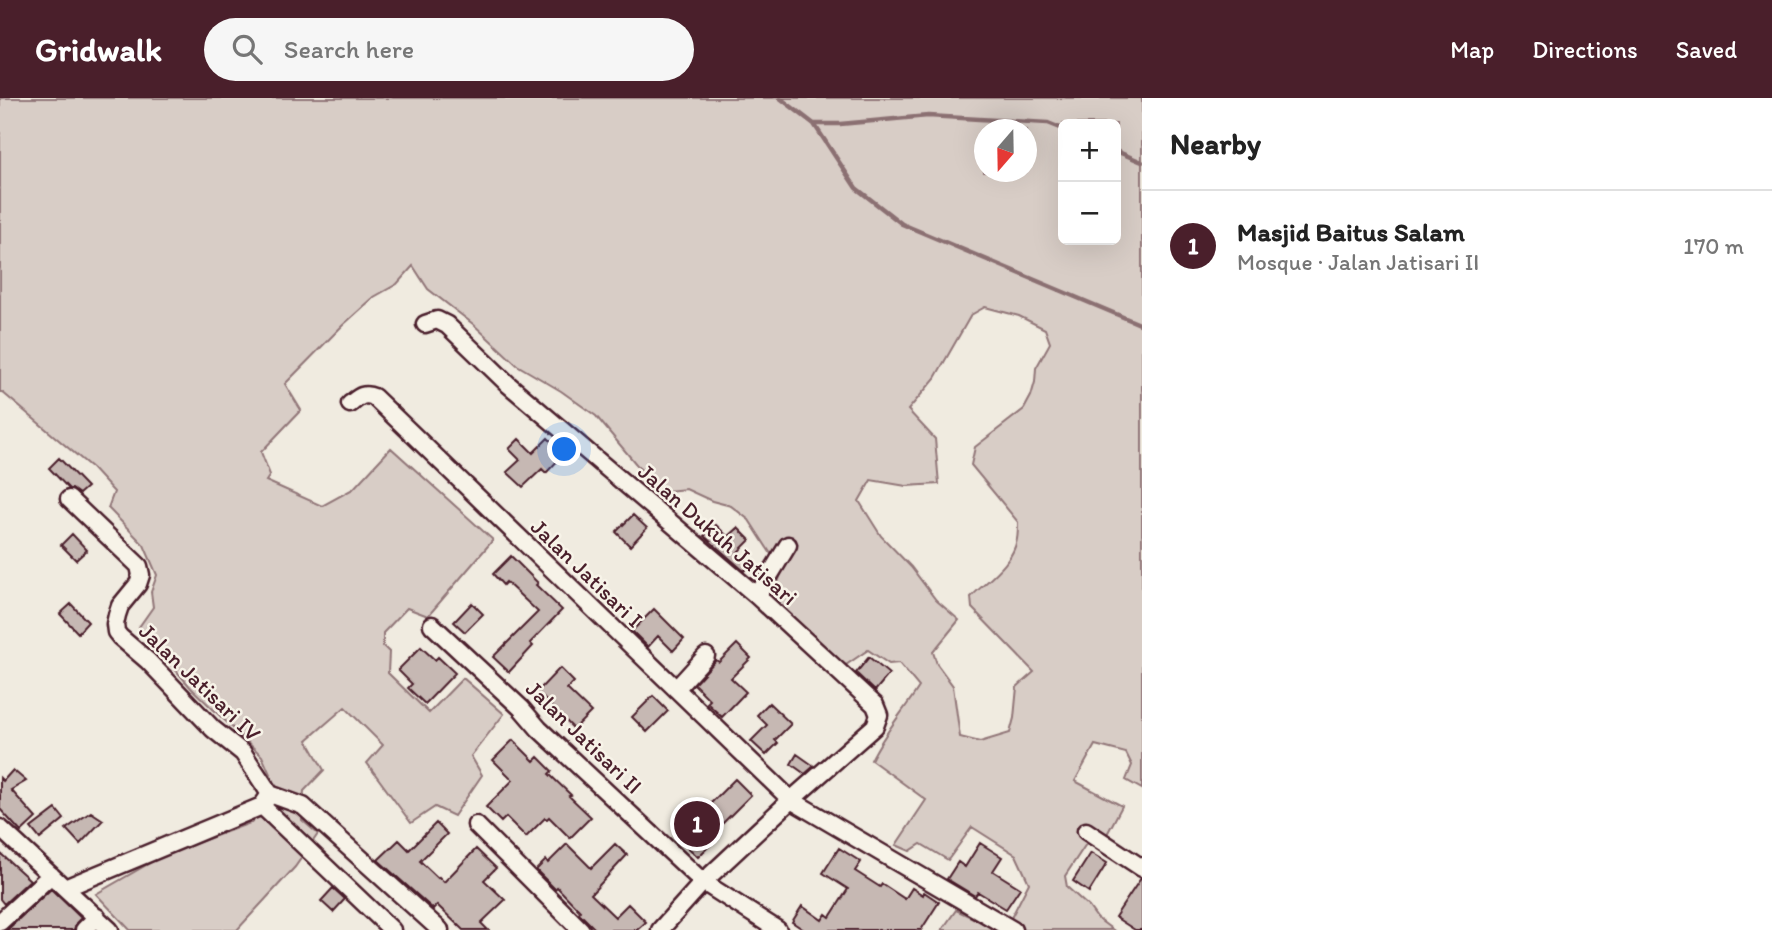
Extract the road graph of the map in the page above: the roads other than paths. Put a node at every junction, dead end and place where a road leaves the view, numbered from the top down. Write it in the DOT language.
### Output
graph roads {
  1 [pos="425,324"];
  2 [pos="349,404"];
  3 [pos="69,499"];
  4 [pos="788,545"];
  5 [pos="757,596"];
  6 [pos="432,625"];
  7 [pos="706,656"];
  8 [pos="676,689"];
  9 [pos="266,800"];
  10 [pos="791,800"];
  11 [pos="476,825"];
  12 [pos="1086,831"];
  13 [pos="2,832"];
  14 [pos="1142,868"];
  15 [pos="51,875"];
  16 [pos="703,882"];
  17 [pos="65,888"];
  18 [pos="97,917"];
  19 [pos="0,922"];
  20 [pos="84,930"];
  21 [pos="110,930"];
  22 [pos="392,930"];
  23 [pos="440,930"];
  24 [pos="581,930"];
  25 [pos="660,930"];
  26 [pos="779,930"];
  27 [pos="1013,930"];
  1 -- 5 [label="street, Jalan Dukuh Jatisari"];
  2 -- 8 [label="street, Jalan Jatisari I"];
  3 -- 9 [label="street, Jalan Jatisari IV"];
  4 -- 5 [label="street"];
  5 -- 10 [label="street, Jalan Dukuh Jatisari"];
  6 -- 16 [label="street, Jalan Jatisari II"];
  7 -- 8 [label="street"];
  8 -- 10 [label="street, Jalan Jatisari I"];
  9 -- 17 [label="street"];
  9 -- 22 [label="street"];
  9 -- 23 [label="street"];
  10 -- 16 [label="street, Jalan Dukuh Jatisari"];
  10 -- 27 [label="street"];
  11 -- 24 [label="street"];
  12 -- 14 [label="street"];
  13 -- 15 [label="street"];
  15 -- 17 [label="street"];
  15 -- 19 [label="street"];
  16 -- 25 [label="street, Jalan Dukuh Jatisari"];
  16 -- 26 [label="street"];
  17 -- 18 [label="street"];
  18 -- 20 [label="street"];
  18 -- 21 [label="street"];
}
